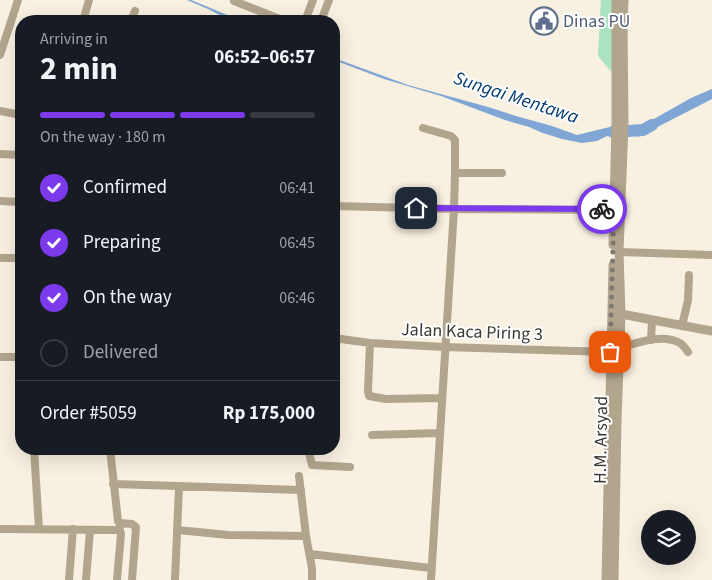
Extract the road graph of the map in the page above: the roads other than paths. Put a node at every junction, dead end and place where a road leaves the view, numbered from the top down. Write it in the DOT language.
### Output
graph roads {
  1 [pos="18,0"];
  2 [pos="89,0"];
  3 [pos="313,0"];
  4 [pos="329,0"];
  5 [pos="616,0"];
  6 [pos="624,0"];
  7 [pos="234,1"];
  8 [pos="135,11"];
  9 [pos="85,15"];
  10 [pos="133,15"];
  11 [pos="270,15"];
  12 [pos="307,15"];
  13 [pos="323,15"];
  14 [pos="0,55"];
  15 [pos="0,111"];
  16 [pos="15,114"];
  17 [pos="620,124"];
  18 [pos="423,128"];
  19 [pos="619,138"];
  20 [pos="0,154"];
  21 [pos="15,155"];
  22 [pos="456,173"];
  23 [pos="502,173"];
  24 [pos="0,201"];
  25 [pos="15,202"];
  26 [pos="340,206"];
  27 [pos="454,208"];
  28 [pos="614,210"];
  29 [pos="619,252"];
  30 [pos="712,255"];
  31 [pos="0,258"];
  32 [pos="15,258"];
  33 [pos="689,275"];
  34 [pos="621,314"];
  35 [pos="652,320"];
  36 [pos="682,326"];
  37 [pos="712,331"];
  38 [pos="340,339"];
  39 [pos="651,340"];
  40 [pos="370,343"];
  41 [pos="444,347"];
  42 [pos="620,348"];
  43 [pos="610,352"];
  44 [pos="688,352"];
  45 [pos="0,357"];
  46 [pos="15,357"];
  47 [pos="441,398"];
  48 [pos="613,420"];
  49 [pos="440,433"];
  50 [pos="372,435"];
  51 [pos="34,455"];
  52 [pos="111,455"];
  53 [pos="310,455"];
  54 [pos="350,467"];
  55 [pos="299,476"];
  56 [pos="113,484"];
  57 [pos="179,487"];
  58 [pos="301,490"];
  59 [pos="120,526"];
  60 [pos="0,529"];
  61 [pos="38,529"];
  62 [pos="73,530"];
  63 [pos="90,530"];
  64 [pos="178,530"];
  65 [pos="306,536"];
  66 [pos="310,554"];
  67 [pos="431,568"];
  68 [pos="69,580"];
  69 [pos="86,580"];
  70 [pos="117,580"];
  71 [pos="132,580"];
  72 [pos="175,580"];
  73 [pos="312,580"];
  74 [pos="431,580"];
  75 [pos="606,580"];
  76 [pos="614,580"];
  1 -- 14 [label="street"];
  2 -- 9 [label="street"];
  3 -- 12 [label="street"];
  4 -- 13 [label="street"];
  5 -- 17 [label="street, H.M. Arsyad"];
  6 -- 17 [label="street, H.M. Arsyad"];
  7 -- 11 [label="street"];
  8 -- 10 [label="street"];
  15 -- 16 [label="street"];
  17 -- 19 [label="street, H.M. Arsyad"];
  18 -- 22 [label="street"];
  19 -- 28 [label="street, H.M. Arsyad"];
  19 -- 29 [label="street, H.M. Arsyad"];
  20 -- 21 [label="street"];
  22 -- 23 [label="street"];
  22 -- 27 [label="street"];
  24 -- 25 [label="street"];
  26 -- 27 [label="street"];
  27 -- 28 [label="street"];
  27 -- 41 [label="street"];
  28 -- 43 [label="street, H.M. Arsyad"];
  29 -- 30 [label="street"];
  29 -- 34 [label="street, H.M. Arsyad"];
  31 -- 32 [label="street"];
  33 -- 36 [label="street"];
  34 -- 35 [label="street"];
  34 -- 42 [label="street, H.M. Arsyad"];
  35 -- 36 [label="street"];
  35 -- 39 [label="street"];
  36 -- 37 [label="street"];
  38 -- 40 [label="street, Jalan Kaca Piring 3"];
  39 -- 42 [label="street"];
  39 -- 44 [label="street"];
  40 -- 41 [label="street, Jalan Kaca Piring 3"];
  40 -- 47 [label="street"];
  41 -- 43 [label="street, Jalan Kaca Piring 3"];
  41 -- 47 [label="street"];
  42 -- 48 [label="street, H.M. Arsyad"];
  43 -- 48 [label="street, H.M. Arsyad"];
  45 -- 46 [label="street"];
  47 -- 49 [label="street"];
  48 -- 75 [label="street, H.M. Arsyad"];
  48 -- 76 [label="street, H.M. Arsyad"];
  49 -- 50 [label="street"];
  49 -- 67 [label="street"];
  51 -- 61 [label="street"];
  52 -- 56 [label="street"];
  53 -- 54 [label="street"];
  55 -- 58 [label="street"];
  56 -- 57 [label="street"];
  56 -- 59 [label="street"];
  57 -- 58 [label="street"];
  57 -- 64 [label="street"];
  58 -- 65 [label="street"];
  59 -- 63 [label="street"];
  59 -- 70 [label="street"];
  59 -- 71 [label="street"];
  60 -- 61 [label="street"];
  61 -- 62 [label="street"];
  62 -- 63 [label="street"];
  62 -- 68 [label="street"];
  63 -- 69 [label="street"];
  64 -- 65 [label="street"];
  64 -- 72 [label="street"];
  65 -- 66 [label="street"];
  66 -- 67 [label="street"];
  66 -- 73 [label="street"];
  67 -- 74 [label="street"];
}
